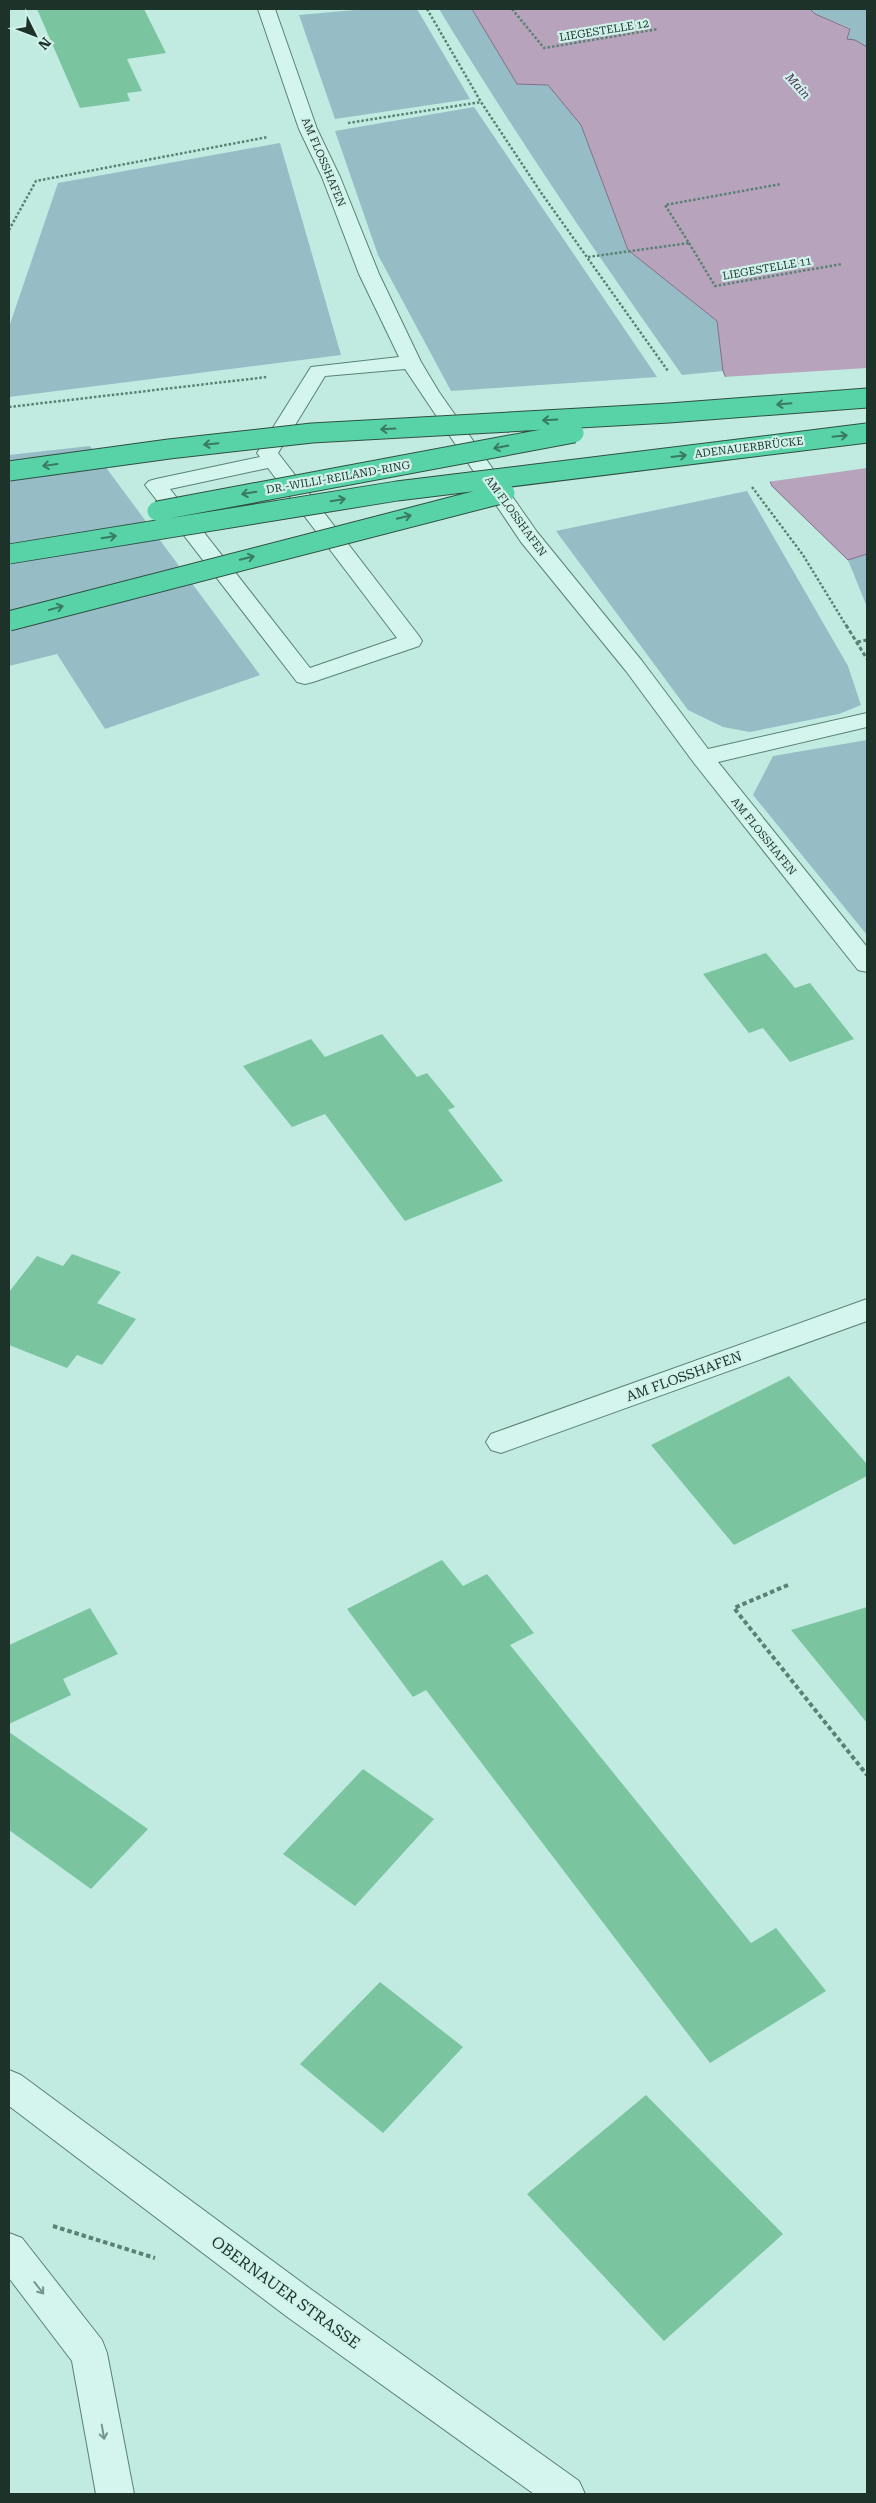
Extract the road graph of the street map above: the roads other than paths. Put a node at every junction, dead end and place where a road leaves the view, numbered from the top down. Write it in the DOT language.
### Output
graph roads {
  1 [pos="266,9"];
  2 [pos="411,362"];
  3 [pos="867,398"];
  4 [pos="669,414"];
  5 [pos="867,433"];
  6 [pos="272,460"];
  7 [pos="630,462"];
  8 [pos="9,471"];
  9 [pos="9,548"];
  10 [pos="9,554"];
  11 [pos="9,621"];
  12 [pos="867,720"];
  13 [pos="702,758"];
  14 [pos="867,964"];
  15 [pos="867,1310"];
  16 [pos="501,1442"];
  17 [pos="9,2086"];
  18 [pos="9,2250"];
  19 [pos="115,2494"];
  20 [pos="566,2494"];
  1 -- 2 [label="street, AM FLOSSHAFEN"];
  2 -- 6 [label="street"];
  2 -- 13 [label="street, AM FLOSSHAFEN"];
  3 -- 4 [label="highway, one-way, bridge"];
  4 -- 8 [label="highway, one-way, bridge"];
  4 -- 9 [label="highway, DR.-WILLI-REILAND-RING, one-way, bridge"];
  7 -- 5 [label="highway, ADENAUERBRÜCKE, one-way, bridge"];
  6 -- 6 [label="street"];
  10 -- 7 [label="highway, DR.-WILLI-REILAND-RING, one-way, bridge"];
  11 -- 7 [label="highway, one-way, bridge"];
  12 -- 13 [label="street"];
  13 -- 14 [label="street, AM FLOSSHAFEN"];
  15 -- 16 [label="street, AM FLOSSHAFEN"];
  17 -- 20 [label="street, OBERNAUER STRASSE"];
  18 -- 19 [label="street, one-way"];
}
